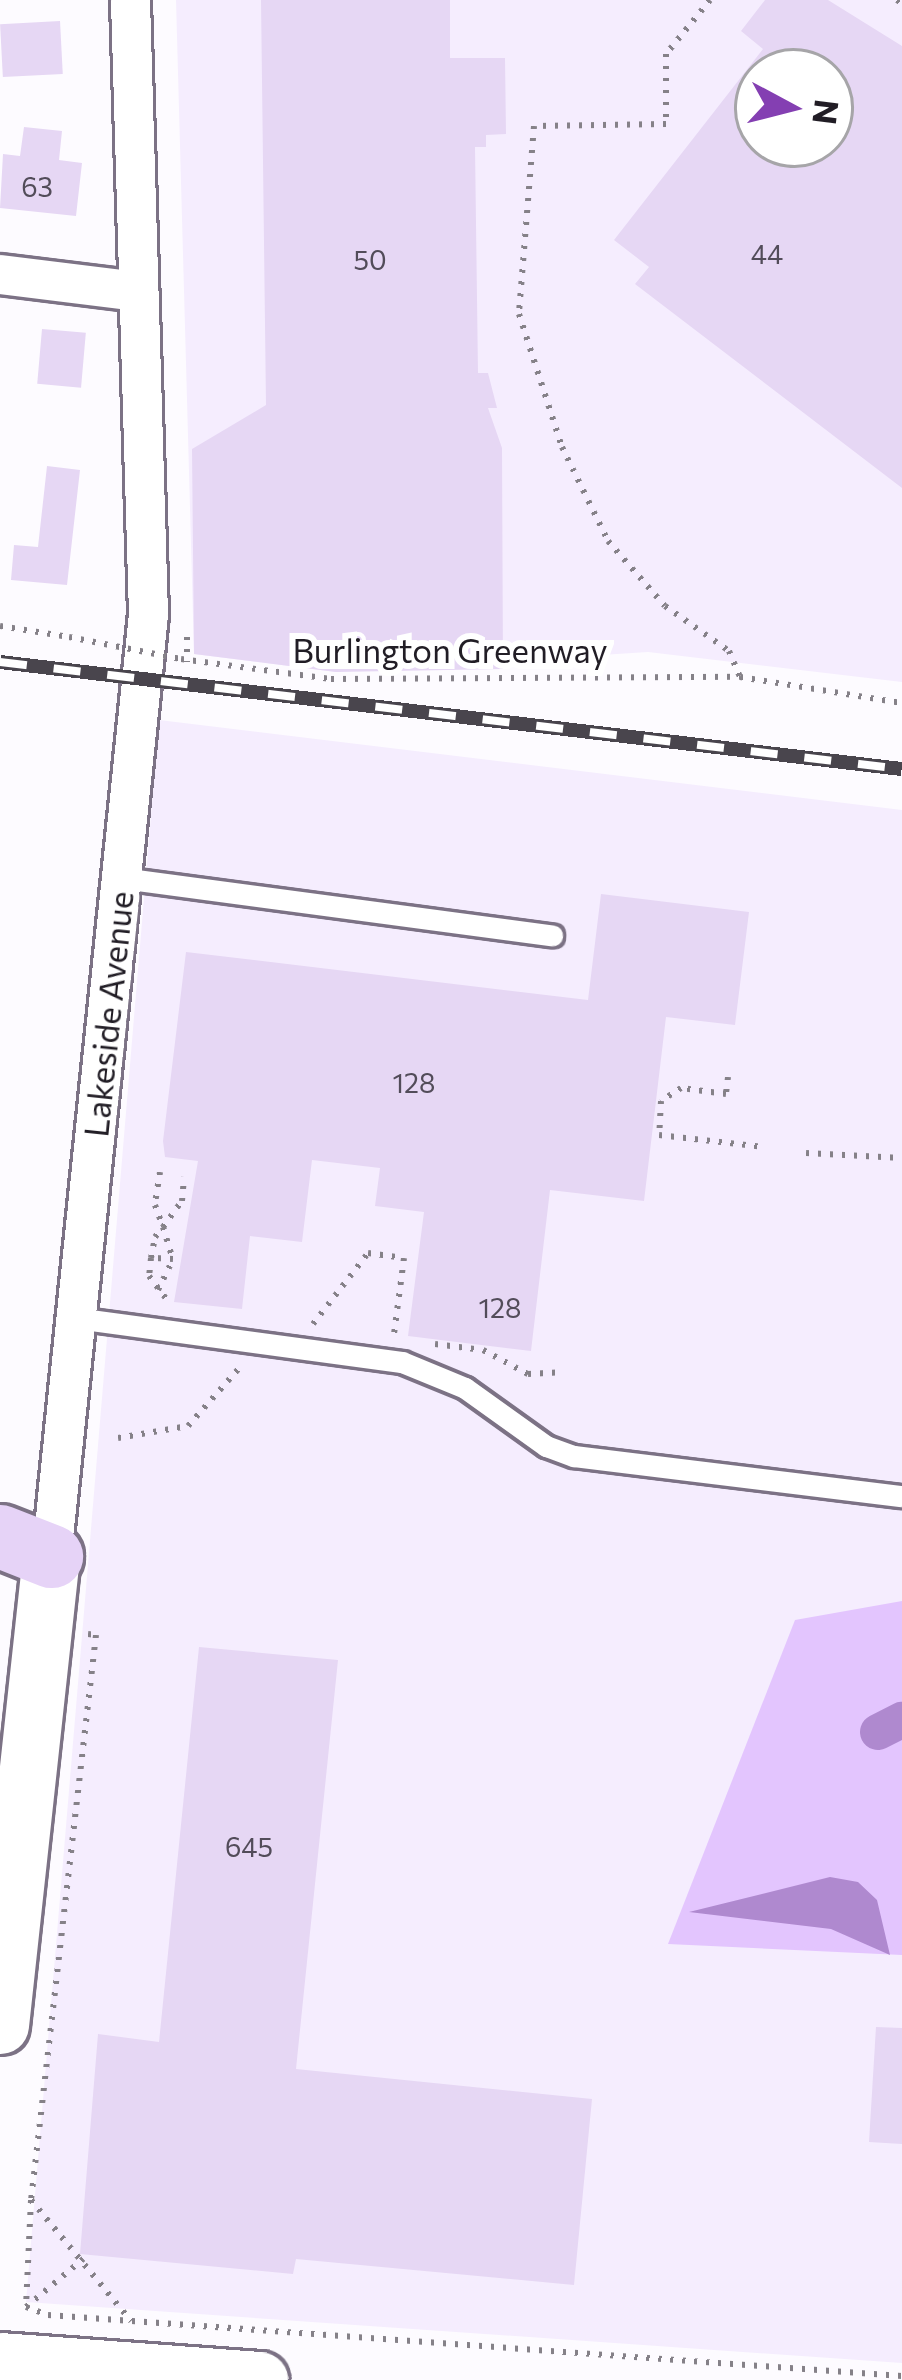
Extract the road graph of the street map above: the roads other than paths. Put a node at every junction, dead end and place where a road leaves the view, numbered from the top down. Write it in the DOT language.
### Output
graph roads {
  1 [pos="130,0"];
  2 [pos="0,274"];
  3 [pos="137,292"];
  4 [pos="122,878"];
  5 [pos="553,934"];
  6 [pos="76,1318"];
  7 [pos="902,1496"];
  8 [pos="26,1546"];
  9 [pos="5,1932"];
  10 [pos="0,2026"];
  11 [pos="0,2361"];
  12 [pos="259,2380"];
  1 -- 3 [label="street, Lakeside Avenue"];
  2 -- 3 [label="street"];
  3 -- 4 [label="street, Lakeside Avenue"];
  4 -- 5 [label="lane"];
  4 -- 6 [label="street, Lakeside Avenue"];
  6 -- 7 [label="lane"];
  6 -- 8 [label="street, Lakeside Avenue"];
  8 -- 9 [label="main road, Lakeside Avenue"];
  9 -- 10 [label="main road, Lakeside Avenue"];
  11 -- 12 [label="main road"];
}
